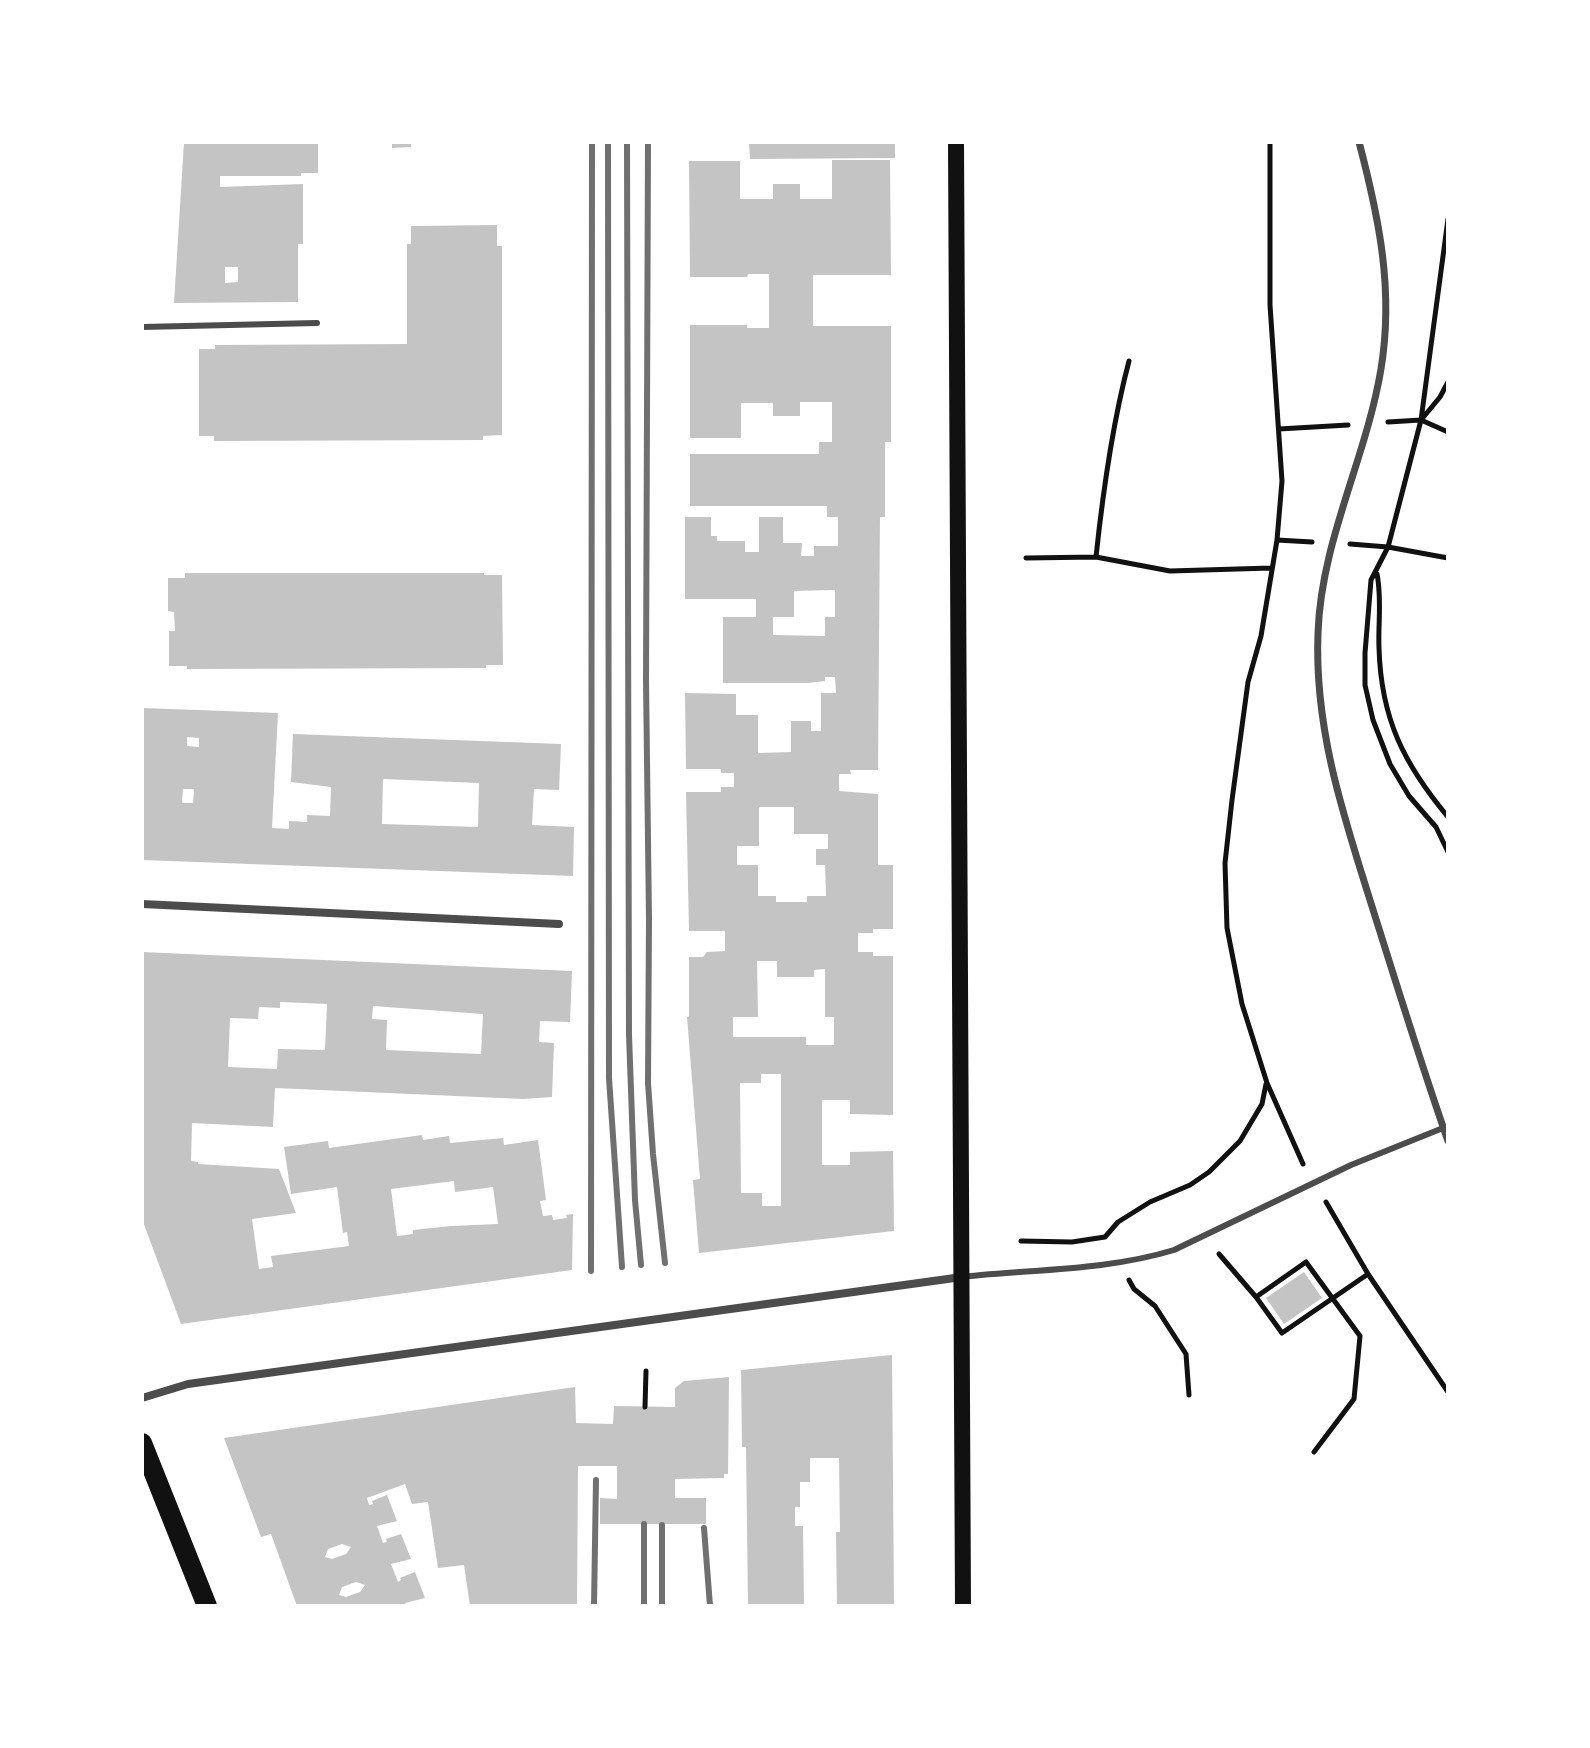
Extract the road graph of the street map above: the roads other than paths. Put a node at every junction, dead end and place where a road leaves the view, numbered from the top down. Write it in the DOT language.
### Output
graph roads {
  1 [pos="956,142"];
  2 [pos="1359,142"];
  3 [pos="317,323"];
  4 [pos="142,327"];
  5 [pos="142,904"];
  6 [pos="559,924"];
  7 [pos="1446,1126"];
  8 [pos="1448,1141"];
  9 [pos="962,1277"];
  10 [pos="142,1398"];
  11 [pos="142,1443"];
  12 [pos="207,1606"];
  13 [pos="963,1606"];
  1 -- 9 [label="main road"];
  2 -- 7 [label="street"];
  3 -- 4 [label="lane"];
  5 -- 6 [label="street"];
  7 -- 8 [label="street"];
  7 -- 9 [label="lane"];
  9 -- 10 [label="street"];
  9 -- 13 [label="main road"];
  11 -- 12 [label="main road"];
}
